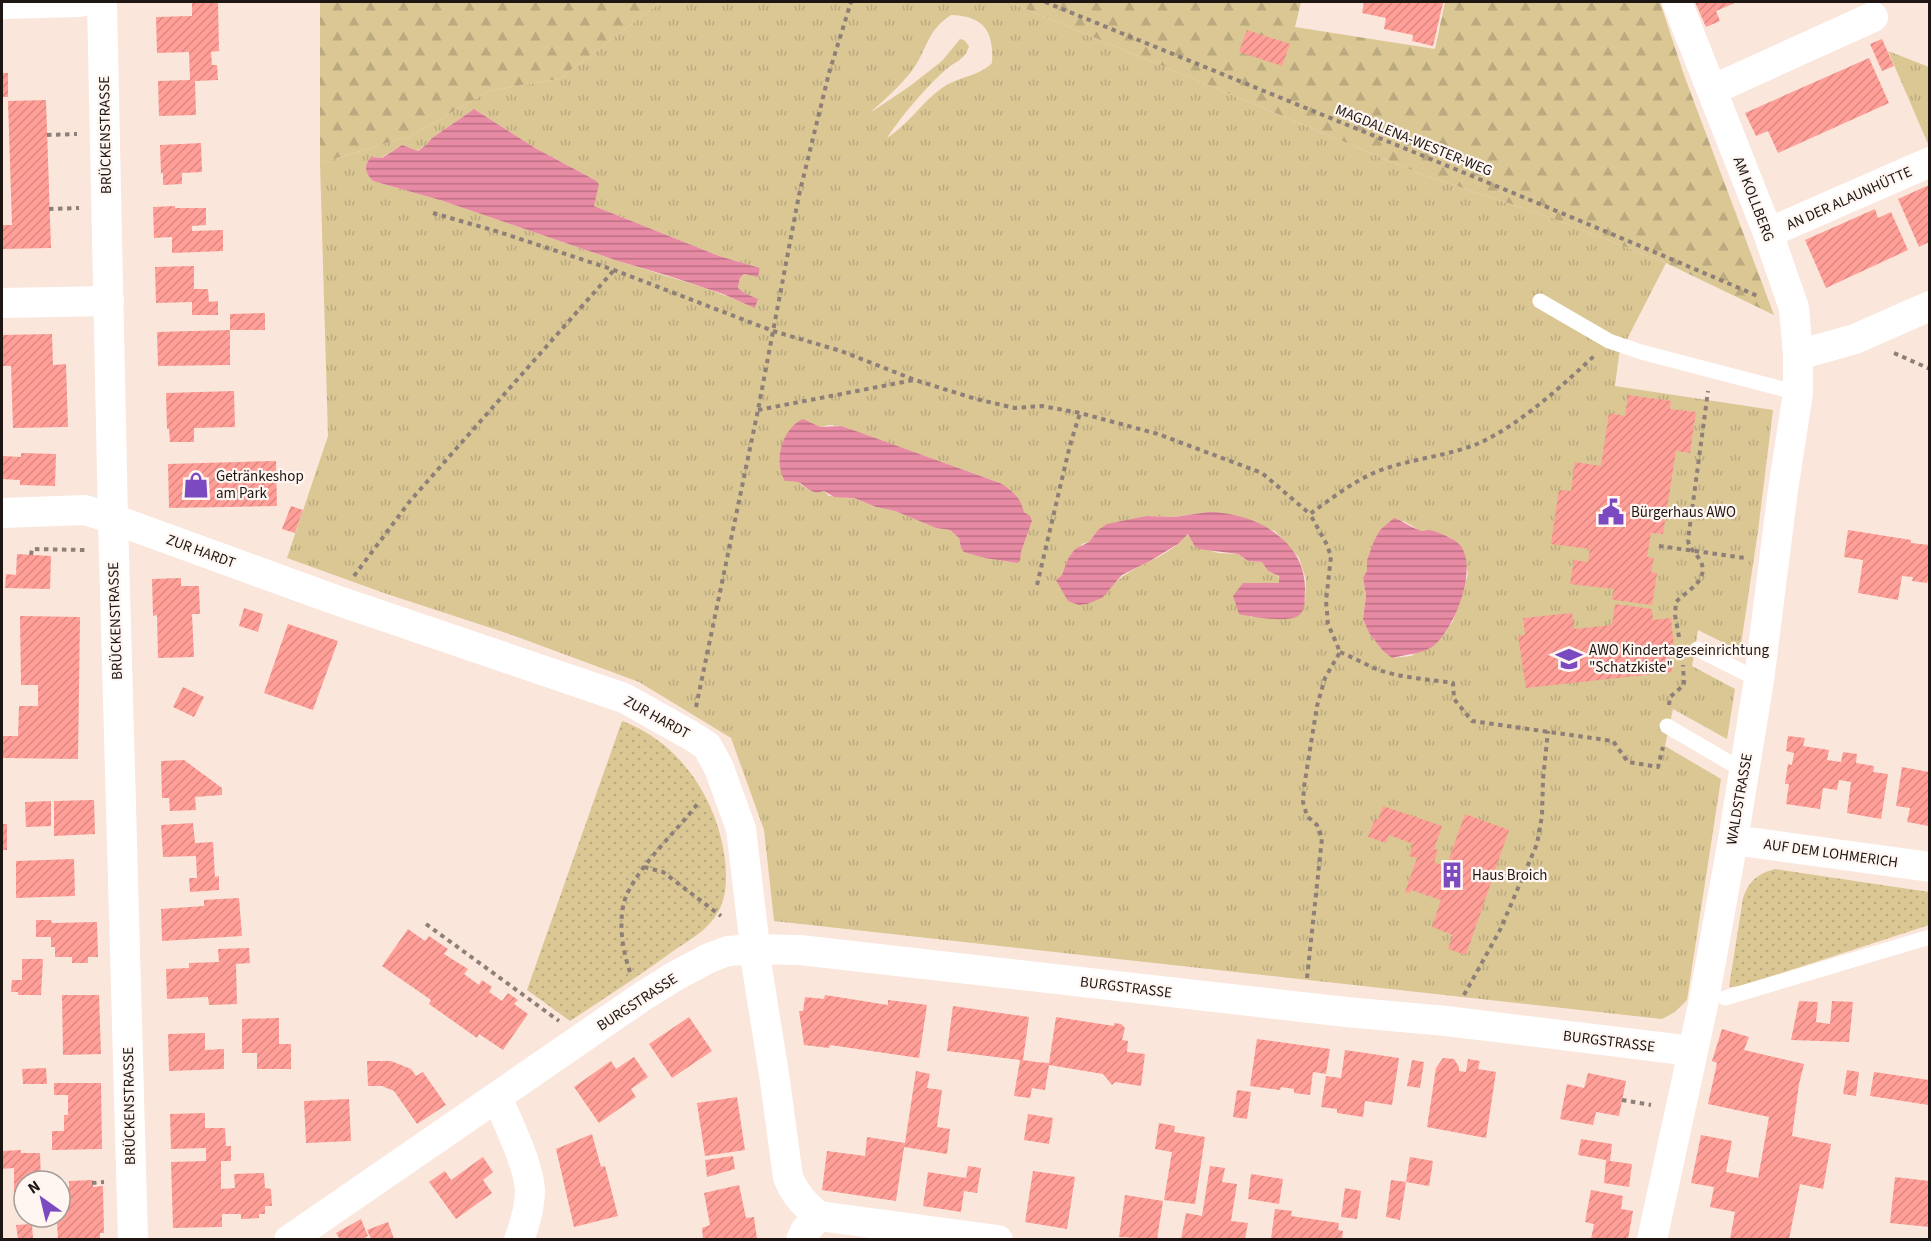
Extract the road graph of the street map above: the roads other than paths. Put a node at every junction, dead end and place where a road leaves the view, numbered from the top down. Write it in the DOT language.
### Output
graph roads {
  1 [pos="80,2"];
  2 [pos="102,2"];
  3 [pos="1677,2"];
  4 [pos="2,4"];
  5 [pos="1873,17"];
  6 [pos="1712,90"];
  7 [pos="1929,162"];
  8 [pos="1768,233"];
  9 [pos="109,301"];
  10 [pos="1540,301"];
  11 [pos="2,303"];
  12 [pos="1929,306"];
  13 [pos="1794,308"];
  14 [pos="1798,355"];
  15 [pos="1798,393"];
  16 [pos="2,513"];
  17 [pos="112,519"];
  18 [pos="1697,649"];
  19 [pos="1759,680"];
  20 [pos="1667,726"];
  21 [pos="1744,771"];
  22 [pos="1732,840"];
  23 [pos="1929,867"];
  24 [pos="1929,937"];
  25 [pos="754,943"];
  26 [pos="1725,998"];
  27 [pos="1692,1051"];
  28 [pos="497,1097"];
  29 [pos="819,1216"];
  30 [pos="133,1239"];
  31 [pos="289,1239"];
  32 [pos="519,1239"];
  33 [pos="801,1239"];
  34 [pos="998,1239"];
  35 [pos="1652,1239"];
  1 -- 4 [label="street"];
  2 -- 9 [label="street, BRÜCKENSTRASSE"];
  3 -- 6 [label="street, AM KOLLBERG"];
  5 -- 6 [label="street"];
  6 -- 8 [label="street, AM KOLLBERG"];
  7 -- 8 [label="street, AN DER ALAUNHÜTTE"];
  8 -- 13 [label="street, AM KOLLBERG"];
  9 -- 11 [label="street"];
  9 -- 17 [label="street, BRÜCKENSTRASSE"];
  10 -- 15 [label="lane"];
  12 -- 14 [label="street"];
  13 -- 14 [label="street, WALDSTRASSE"];
  14 -- 15 [label="street, WALDSTRASSE"];
  15 -- 19 [label="street, WALDSTRASSE"];
  16 -- 17 [label="street, ZUR HARDT"];
  17 -- 25 [label="street, ZUR HARDT"];
  17 -- 30 [label="street, BRÜCKENSTRASSE"];
  18 -- 19 [label="lane"];
  19 -- 21 [label="street, WALDSTRASSE"];
  20 -- 21 [label="lane"];
  21 -- 22 [label="street, WALDSTRASSE"];
  22 -- 23 [label="street, AUF DEM LOHMERICH"];
  22 -- 27 [label="street, WALDSTRASSE"];
  24 -- 26 [label="lane"];
  25 -- 27 [label="street, BURGSTRASSE"];
  25 -- 28 [label="street, BURGSTRASSE"];
  25 -- 29 [label="street, ZUR HARDT"];
  27 -- 35 [label="street, WALDSTRASSE"];
  28 -- 31 [label="street, BURGSTRASSE"];
  28 -- 32 [label="street"];
  29 -- 33 [label="street"];
  29 -- 34 [label="street"];
}
